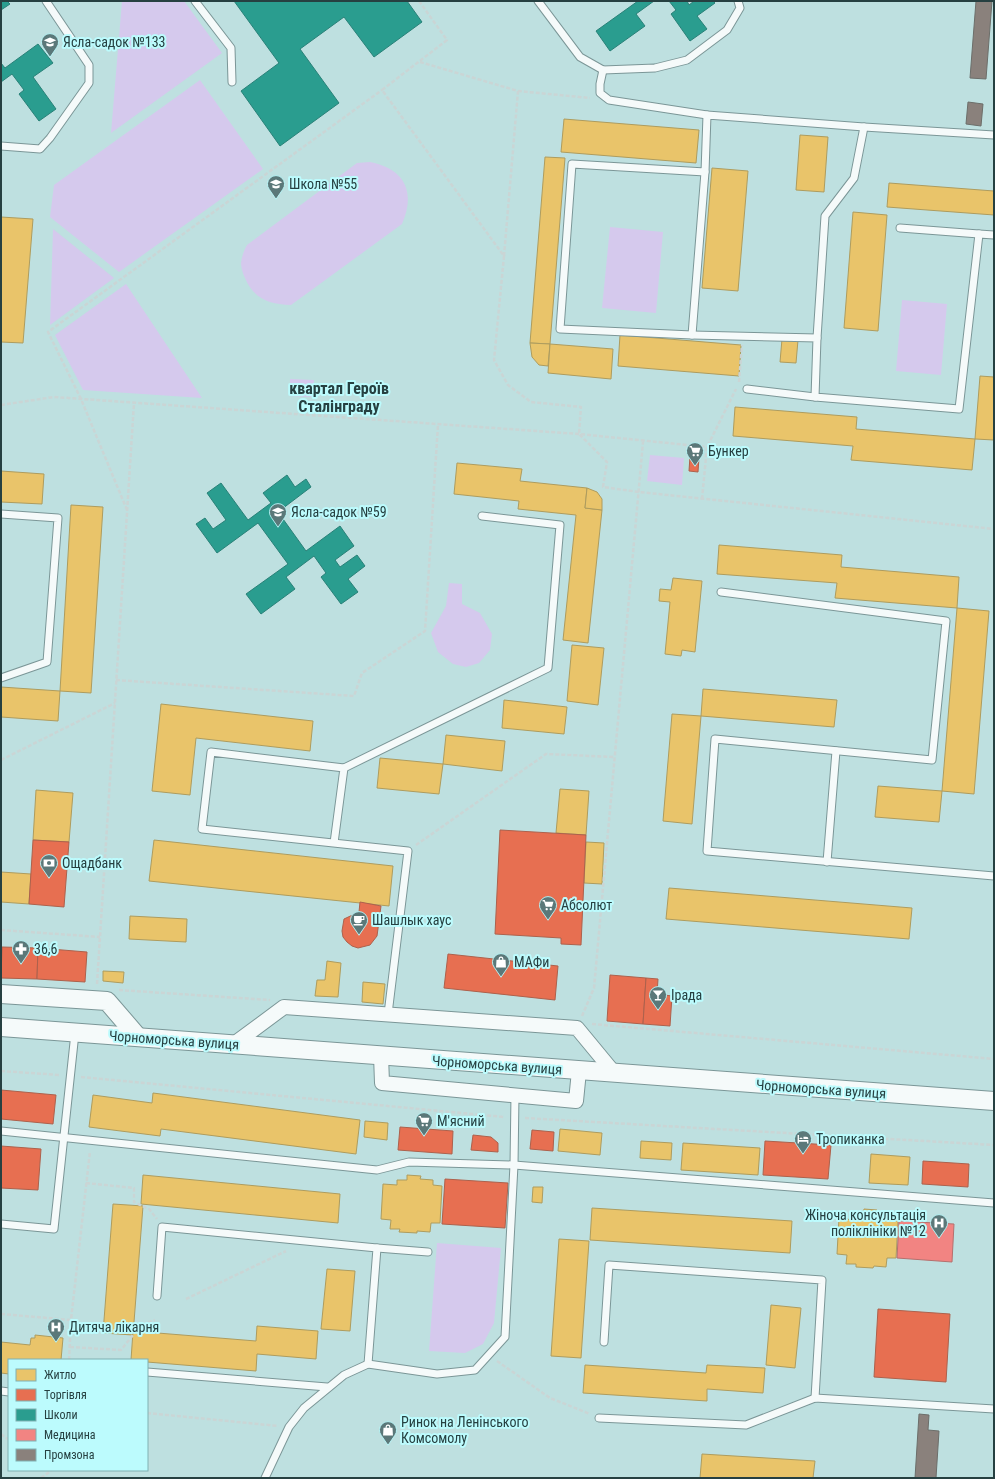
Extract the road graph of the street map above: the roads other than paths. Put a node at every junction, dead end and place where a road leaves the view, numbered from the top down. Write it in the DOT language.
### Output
graph roads {
  1 [pos="46,1"];
  2 [pos="195,1"];
  3 [pos="538,1"];
  4 [pos="738,1"];
  5 [pos="603,70"];
  6 [pos="232,82"];
  7 [pos="707,115"];
  8 [pos="864,127"];
  9 [pos="994,135"];
  10 [pos="1,146"];
  11 [pos="705,172"];
  12 [pos="900,228"];
  13 [pos="979,234"];
  14 [pos="994,235"];
  15 [pos="692,335"];
  16 [pos="817,338"];
  17 [pos="747,389"];
  18 [pos="815,397"];
  19 [pos="1,514"];
  20 [pos="482,516"];
  21 [pos="721,592"];
  22 [pos="1,678"];
  23 [pos="836,751"];
  24 [pos="344,768"];
  25 [pos="334,843"];
  26 [pos="827,862"];
  27 [pos="994,876"];
  28 [pos="1,994"];
  29 [pos="388,1014"];
  30 [pos="1,1027"];
  31 [pos="75,1032"];
  32 [pos="138,1037"];
  33 [pos="234,1044"];
  34 [pos="381,1056"];
  35 [pos="579,1071"];
  36 [pos="615,1074"];
  37 [pos="515,1095"];
  38 [pos="994,1101"];
  39 [pos="1,1131"];
  40 [pos="64,1138"];
  41 [pos="514,1165"];
  42 [pos="994,1203"];
  43 [pos="1,1224"];
  44 [pos="377,1248"];
  45 [pos="428,1252"];
  46 [pos="157,1296"];
  47 [pos="604,1342"];
  48 [pos="368,1364"];
  49 [pos="148,1372"];
  50 [pos="327,1387"];
  51 [pos="815,1398"];
  52 [pos="994,1409"];
  53 [pos="599,1418"];
  54 [pos="265,1478"];
  1 -- 10 [label="lane"];
  2 -- 6 [label="lane"];
  3 -- 5 [label="lane"];
  4 -- 5 [label="lane"];
  5 -- 7 [label="lane"];
  7 -- 8 [label="lane"];
  7 -- 11 [label="lane"];
  8 -- 9 [label="lane"];
  8 -- 16 [label="lane"];
  11 -- 15 [label="lane"];
  11 -- 15 [label="lane"];
  12 -- 13 [label="lane"];
  13 -- 14 [label="lane"];
  13 -- 18 [label="lane"];
  15 -- 16 [label="lane"];
  16 -- 18 [label="lane"];
  17 -- 18 [label="lane"];
  19 -- 22 [label="lane"];
  20 -- 24 [label="lane"];
  21 -- 23 [label="lane"];
  23 -- 26 [label="lane"];
  23 -- 26 [label="lane"];
  24 -- 25 [label="lane"];
  24 -- 25 [label="lane"];
  25 -- 29 [label="lane"];
  26 -- 27 [label="lane"];
  28 -- 32 [label="street"];
  29 -- 33 [label="street"];
  29 -- 36 [label="street"];
  30 -- 31 [label="street, Чорноморська вулиця"];
  31 -- 32 [label="street, Чорноморська вулиця"];
  31 -- 40 [label="lane"];
  32 -- 33 [label="street, Чорноморська вулиця"];
  33 -- 34 [label="street, Чорноморська вулиця"];
  34 -- 35 [label="street, Чорноморська вулиця"];
  34 -- 37 [label="street"];
  35 -- 36 [label="street, Чорноморська вулиця"];
  35 -- 37 [label="street"];
  36 -- 38 [label="street, Чорноморська вулиця"];
  37 -- 41 [label="lane"];
  39 -- 40 [label="lane"];
  40 -- 41 [label="lane"];
  40 -- 43 [label="lane"];
  41 -- 42 [label="lane"];
  41 -- 48 [label="lane"];
  44 -- 45 [label="lane"];
  44 -- 46 [label="lane"];
  44 -- 48 [label="lane"];
  47 -- 51 [label="lane"];
  48 -- 50 [label="lane"];
  49 -- 50 [label="lane"];
  50 -- 54 [label="lane"];
  51 -- 52 [label="lane"];
  51 -- 53 [label="lane"];
}
